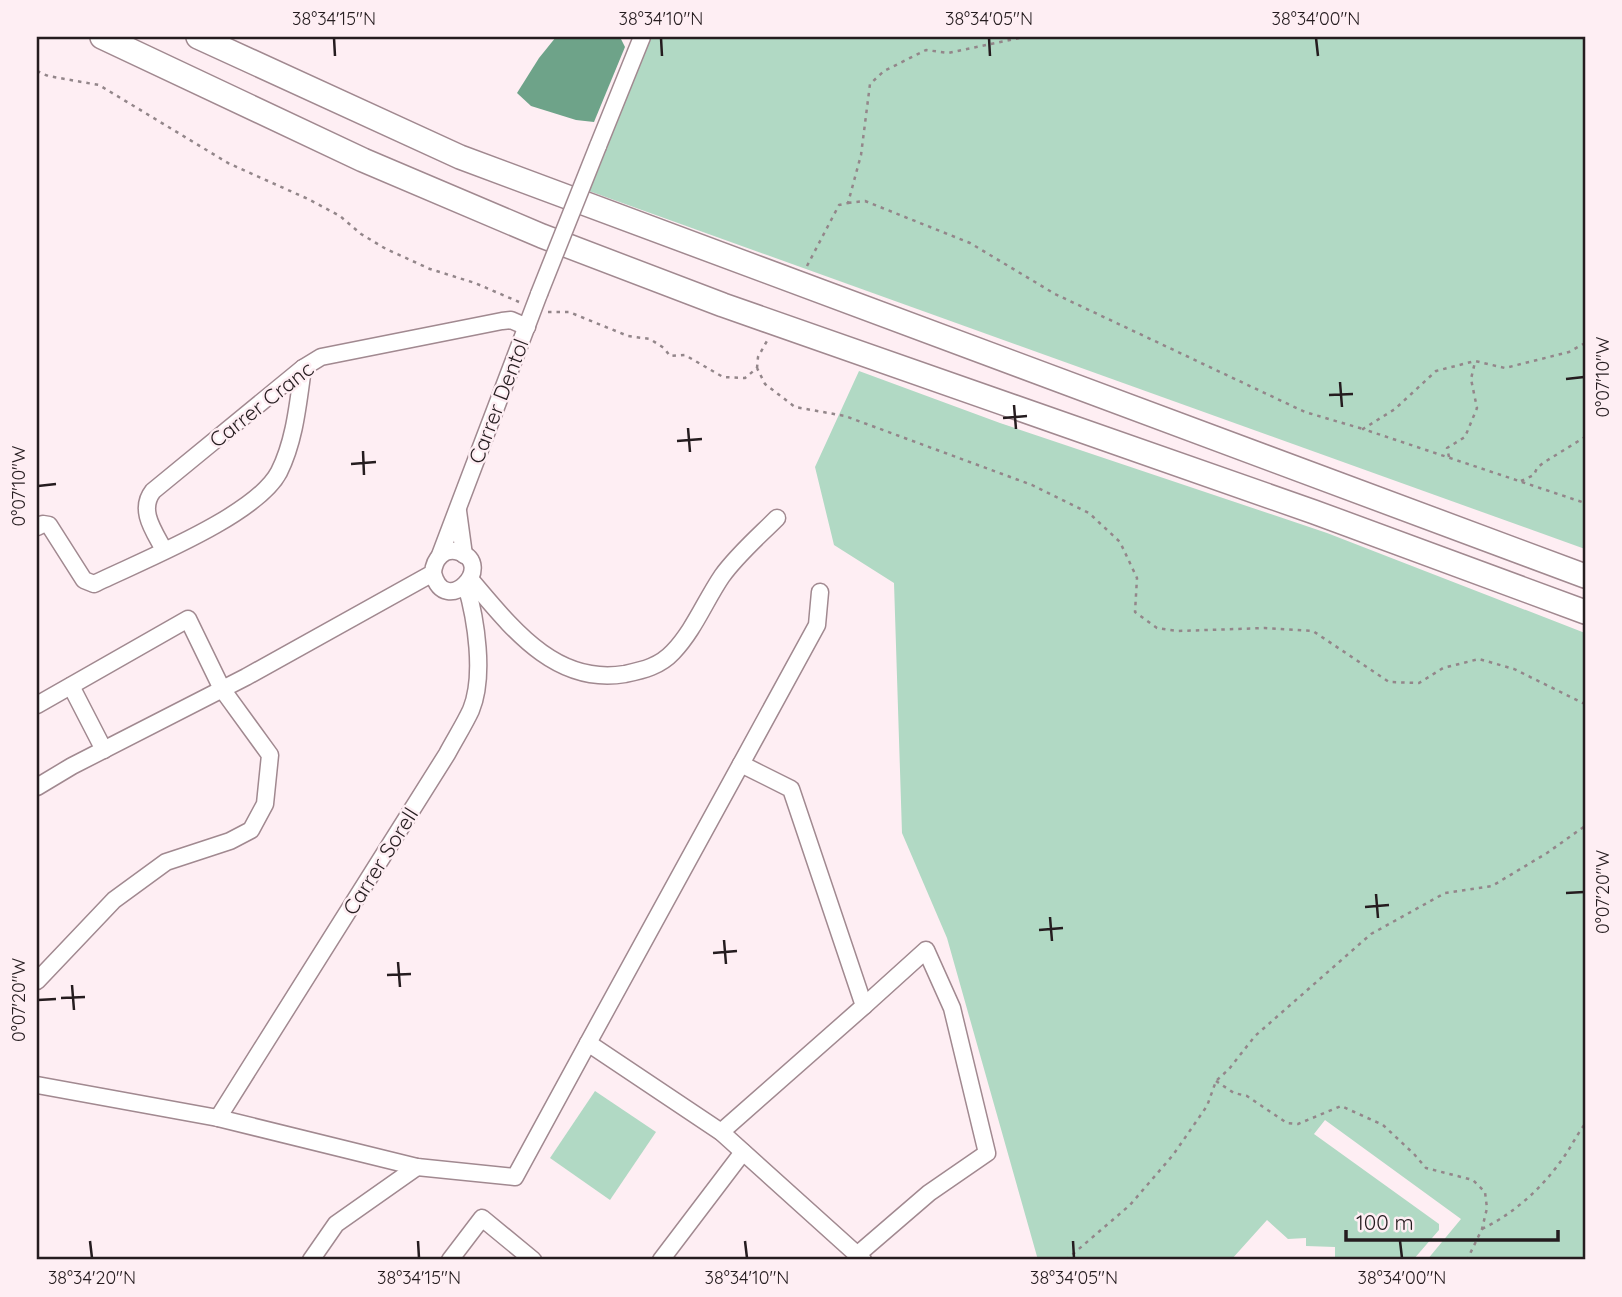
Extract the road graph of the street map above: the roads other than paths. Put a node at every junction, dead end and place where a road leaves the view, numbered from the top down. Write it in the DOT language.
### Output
graph roads {
  1 [pos="102,37"];
  2 [pos="198,37"];
  3 [pos="642,37"];
  4 [pos="527,327"];
  5 [pos="298,371"];
  6 [pos="270,394"];
  7 [pos="297,408"];
  8 [pos="457,508"];
  9 [pos="777,518"];
  10 [pos="37,527"];
  11 [pos="164,550"];
  12 [pos="440,555"];
  13 [pos="464,555"];
  14 [pos="433,573"];
  15 [pos="1585,576"];
  16 [pos="468,582"];
  17 [pos="820,592"];
  18 [pos="1585,612"];
  19 [pos="502,617"];
  20 [pos="476,628"];
  21 [pos="71,685"];
  22 [pos="222,689"];
  23 [pos="37,705"];
  24 [pos="104,750"];
  25 [pos="741,764"];
  26 [pos="37,787"];
  27 [pos="37,981"];
  28 [pos="864,1006"];
  29 [pos="588,1043"];
  30 [pos="37,1085"];
  31 [pos="218,1118"];
  32 [pos="721,1132"];
  33 [pos="743,1152"];
  34 [pos="417,1167"];
  35 [pos="860,1257"];
  36 [pos="311,1260"];
  37 [pos="450,1260"];
  38 [pos="533,1260"];
  39 [pos="662,1260"];
  1 -- 18 [label="highway"];
  2 -- 15 [label="highway"];
  3 -- 4 [label="street, Carrer Dentol, bridge"];
  4 -- 5 [label="street, Carrer Cranc"];
  4 -- 8 [label="street, Carrer Dentol"];
  5 -- 6 [label="street, Carrer Cranc"];
  5 -- 7 [label="street"];
  6 -- 7 [label="street"];
  6 -- 11 [label="street, Carrer Cranc"];
  7 -- 11 [label="street"];
  8 -- 12 [label="street, Carrer Dentol"];
  8 -- 13 [label="street, Carrer Dentol"];
  9 -- 19 [label="street"];
  10 -- 11 [label="street"];
  12 -- 13 [label="street"];
  12 -- 14 [label="street"];
  13 -- 16 [label="street"];
  14 -- 16 [label="street"];
  14 -- 22 [label="street"];
  16 -- 19 [label="street"];
  16 -- 20 [label="street, Carrer Sorell"];
  17 -- 25 [label="street"];
  19 -- 20 [label="street"];
  20 -- 31 [label="street, Carrer Sorell"];
  21 -- 22 [label="street"];
  21 -- 23 [label="street"];
  21 -- 24 [label="street"];
  22 -- 24 [label="street"];
  22 -- 27 [label="street"];
  24 -- 26 [label="street"];
  25 -- 28 [label="street"];
  25 -- 29 [label="street"];
  28 -- 32 [label="street"];
  28 -- 35 [label="street"];
  29 -- 32 [label="street"];
  29 -- 34 [label="street"];
  30 -- 31 [label="street"];
  31 -- 34 [label="street"];
  32 -- 33 [label="street"];
  33 -- 35 [label="street"];
  33 -- 39 [label="street"];
  34 -- 36 [label="street"];
  37 -- 38 [label="street"];
}
